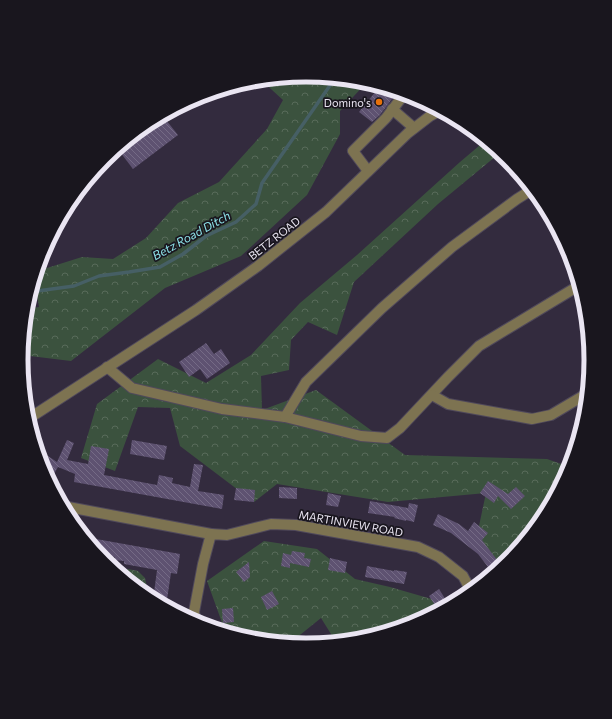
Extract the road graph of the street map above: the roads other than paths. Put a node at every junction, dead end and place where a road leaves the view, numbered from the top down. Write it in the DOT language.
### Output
graph roads {
  1 [pos="401,98"];
  2 [pos="392,109"];
  3 [pos="435,113"];
  4 [pos="414,128"];
  5 [pos="368,171"];
  6 [pos="528,192"];
  7 [pos="575,288"];
  8 [pos="108,367"];
  9 [pos="432,394"];
  10 [pos="582,397"];
  11 [pos="33,416"];
  12 [pos="284,417"];
  13 [pos="71,508"];
  14 [pos="211,534"];
  15 [pos="468,585"];
  16 [pos="194,614"];
  1 -- 2 [label="street"];
  2 -- 4 [label="street"];
  2 -- 5 [label="street"];
  3 -- 4 [label="street, BETZ ROAD"];
  4 -- 5 [label="street, BETZ ROAD"];
  5 -- 8 [label="street, BETZ ROAD"];
  6 -- 12 [label="street"];
  7 -- 9 [label="street"];
  8 -- 11 [label="street, BETZ ROAD"];
  8 -- 12 [label="street"];
  9 -- 10 [label="street"];
  9 -- 12 [label="street"];
  13 -- 14 [label="street, MARTINVIEW ROAD"];
  14 -- 15 [label="street, MARTINVIEW ROAD"];
  14 -- 16 [label="street"];
}
